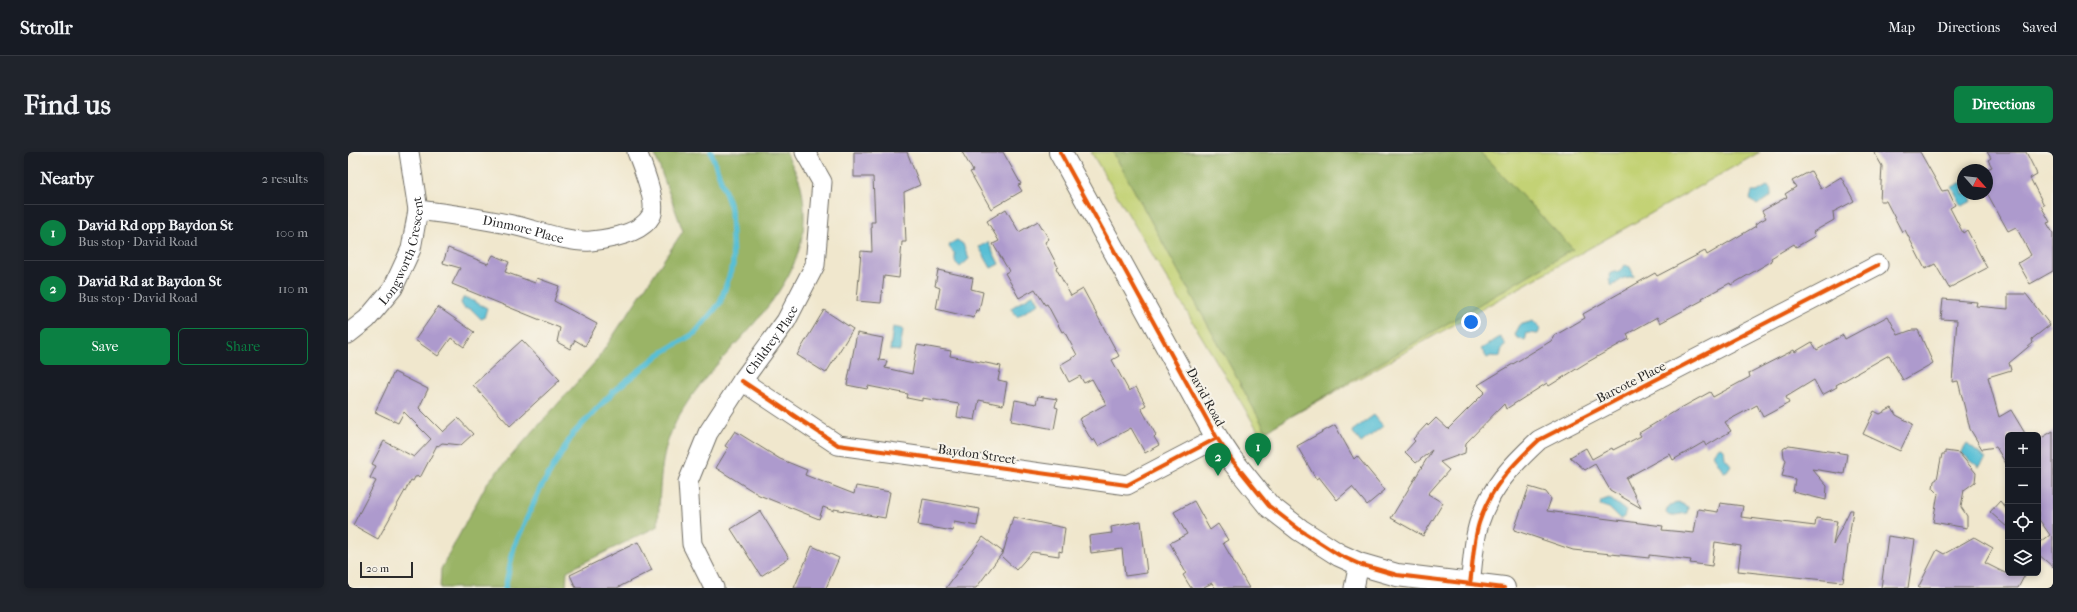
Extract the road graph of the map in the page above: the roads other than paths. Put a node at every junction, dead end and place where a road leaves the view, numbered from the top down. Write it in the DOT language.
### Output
graph roads {
  1 [pos="409,152"];
  2 [pos="637,152"];
  3 [pos="805,152"];
  4 [pos="1060,152"];
  5 [pos="418,210"];
  6 [pos="1878,265"];
  7 [pos="348,334"];
  8 [pos="742,381"];
  9 [pos="1217,438"];
  10 [pos="1358,564"];
  11 [pos="1470,584"];
  12 [pos="714,588"];
  13 [pos="1354,588"];
  14 [pos="1504,588"];
  1 -- 5 [label="street, Longworth Crescent"];
  2 -- 5 [label="street, Dinmore Place"];
  3 -- 8 [label="street, Childrey Place"];
  4 -- 9 [label="street, David Road"];
  5 -- 7 [label="street, Longworth Crescent"];
  6 -- 11 [label="street, Barcote Place"];
  8 -- 9 [label="street, Baydon Street"];
  8 -- 12 [label="street, Childrey Place"];
  9 -- 10 [label="street, David Road"];
  10 -- 11 [label="street, David Road"];
  10 -- 13 [label="street"];
  11 -- 14 [label="street, David Road"];
}
